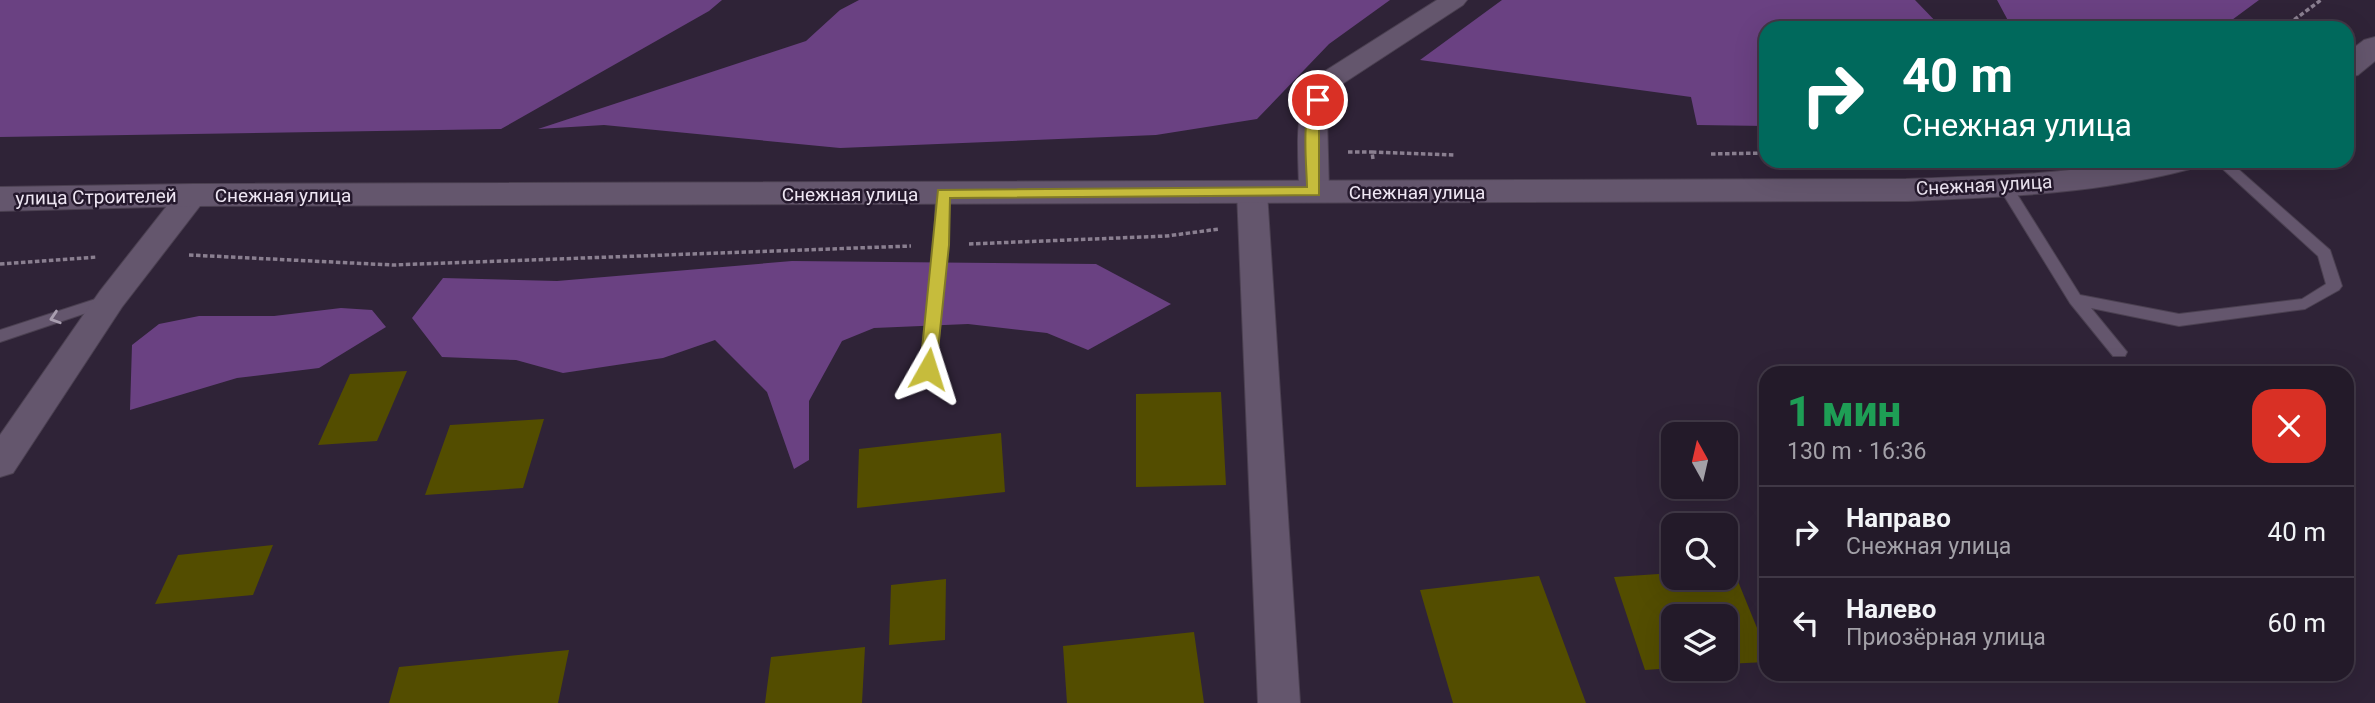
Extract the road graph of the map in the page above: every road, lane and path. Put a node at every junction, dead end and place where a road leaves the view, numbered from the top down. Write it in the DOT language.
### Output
graph roads {
  1 [pos="1454,0"];
  2 [pos="2321,0"];
  3 [pos="2292,21"];
  4 [pos="2375,47"];
  5 [pos="2354,63"];
  6 [pos="2146,168"];
  7 [pos="2229,168"];
  8 [pos="2005,186"];
  9 [pos="1314,191"];
  10 [pos="1252,192"];
  11 [pos="943,194"];
  12 [pos="192,195"];
  13 [pos="0,199"];
  14 [pos="110,299"];
  15 [pos="2075,299"];
  16 [pos="0,336"];
  17 [pos="2119,352"];
  18 [pos="928,369"];
  19 [pos="0,463"];
  20 [pos="1279,703"];
  1 -- 9 [label="street"];
  2 -- 3 [label="path"];
  4 -- 5 [label="street"];
  6 -- 8 [label="street, Снежная улица"];
  7 -- 15 [label="lane"];
  8 -- 9 [label="street, Снежная улица"];
  8 -- 15 [label="lane"];
  9 -- 10 [label="street, Снежная улица"];
  10 -- 11 [label="street, Снежная улица"];
  10 -- 20 [label="street"];
  11 -- 12 [label="street, Снежная улица"];
  11 -- 18 [label="lane"];
  12 -- 13 [label="street, улица Строителей"];
  12 -- 14 [label="street"];
  14 -- 16 [label="lane, one-way"];
  14 -- 19 [label="street"];
  15 -- 17 [label="lane"];
}
